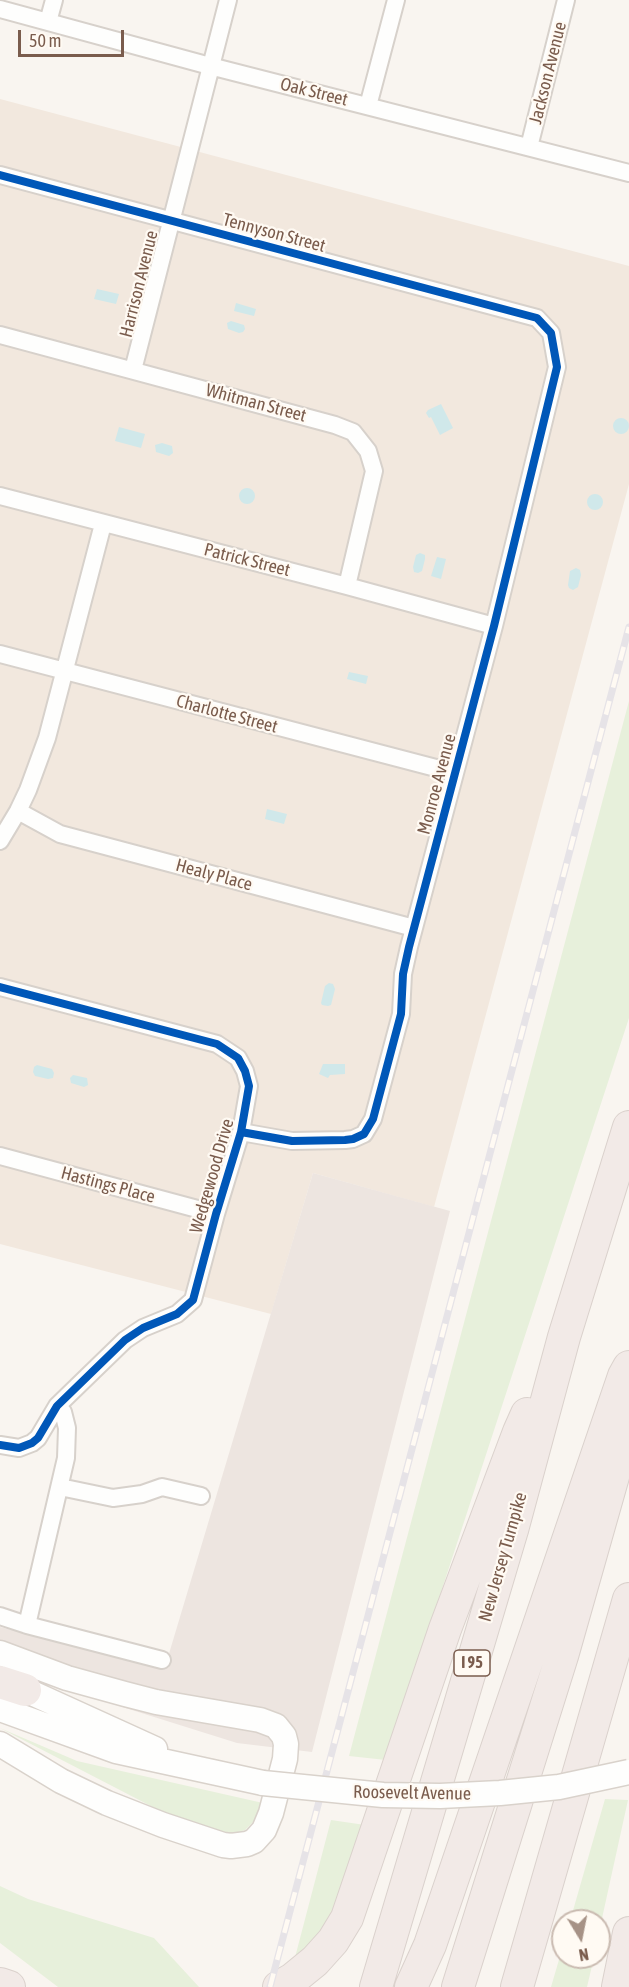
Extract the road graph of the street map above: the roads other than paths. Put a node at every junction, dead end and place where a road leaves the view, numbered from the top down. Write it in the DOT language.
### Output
graph roads {
  1 [pos="54,0"];
  2 [pos="228,0"];
  3 [pos="396,0"];
  4 [pos="566,0"];
  5 [pos="0,9"];
  6 [pos="48,22"];
  7 [pos="210,66"];
  8 [pos="368,106"];
  9 [pos="529,147"];
  10 [pos="629,173"];
  11 [pos="0,175"];
  12 [pos="170,222"];
  13 [pos="540,321"];
  14 [pos="0,335"];
  15 [pos="133,370"];
  16 [pos="0,496"];
  17 [pos="103,524"];
  18 [pos="347,586"];
  19 [pos="494,626"];
  20 [pos="0,654"];
  21 [pos="64,671"];
  22 [pos="455,773"];
  23 [pos="18,811"];
  24 [pos="0,841"];
  25 [pos="414,928"];
  26 [pos="0,987"];
  27 [pos="629,1126"];
  28 [pos="241,1132"];
  29 [pos="0,1156"];
  30 [pos="216,1214"];
  31 [pos="564,1337"];
  32 [pos="629,1367"];
  33 [pos="57,1406"];
  34 [pos="629,1420"];
  35 [pos="0,1445"];
  36 [pos="60,1487"];
  37 [pos="201,1496"];
  38 [pos="629,1599"];
  39 [pos="0,1616"];
  40 [pos="27,1625"];
  41 [pos="0,1653"];
  42 [pos="162,1660"];
  43 [pos="8,1683"];
  44 [pos="0,1708"];
  45 [pos="0,1744"];
  46 [pos="196,1767"];
  47 [pos="629,1772"];
  48 [pos="629,1933"];
  49 [pos="0,1984"];
  50 [pos="518,1984"];
  51 [pos="9,1987"];
  52 [pos="279,1987"];
  53 [pos="376,1987"];
  54 [pos="411,1987"];
  55 [pos="458,1987"];
  56 [pos="618,1987"];
  1 -- 6 [label="street"];
  2 -- 7 [label="street, Harrison Avenue"];
  3 -- 8 [label="street"];
  4 -- 9 [label="street, Jackson Avenue"];
  5 -- 6 [label="street, Oak Street"];
  6 -- 7 [label="street, Oak Street"];
  7 -- 8 [label="street, Oak Street"];
  7 -- 12 [label="street, Harrison Avenue"];
  8 -- 9 [label="street, Oak Street"];
  9 -- 10 [label="street, Oak Street"];
  11 -- 12 [label="street, Tennyson Street"];
  12 -- 13 [label="street, Tennyson Street"];
  12 -- 15 [label="street, Harrison Avenue"];
  13 -- 19 [label="street, Monroe Avenue"];
  14 -- 15 [label="street, Whitman Street"];
  15 -- 18 [label="street, Whitman Street"];
  16 -- 17 [label="street, Patrick Street"];
  17 -- 18 [label="street, Patrick Street"];
  17 -- 21 [label="street"];
  18 -- 19 [label="street, Patrick Street"];
  19 -- 22 [label="street, Monroe Avenue"];
  20 -- 21 [label="street, Charlotte Street"];
  21 -- 22 [label="street, Charlotte Street"];
  21 -- 23 [label="street"];
  22 -- 25 [label="street, Monroe Avenue"];
  23 -- 24 [label="street"];
  23 -- 25 [label="street, Healy Place"];
  25 -- 28 [label="street, Monroe Avenue"];
  26 -- 28 [label="street, Wedgewood Drive"];
  27 -- 31 [label="highway, New Jersey Turnpike / I 95"];
  28 -- 30 [label="street, Wedgewood Drive"];
  29 -- 30 [label="street, Hastings Place"];
  30 -- 33 [label="street, Wedgewood Drive"];
  31 -- 52 [label="highway"];
  31 -- 53 [label="highway, New Jersey Turnpike / I 95"];
  32 -- 54 [label="highway"];
  33 -- 35 [label="street, Wedgewood Drive"];
  33 -- 36 [label="street"];
  34 -- 55 [label="highway"];
  36 -- 37 [label="street"];
  36 -- 40 [label="street"];
  38 -- 50 [label="highway"];
  39 -- 40 [label="street"];
  40 -- 42 [label="street"];
  41 -- 45 [label="main road"];
  43 -- 46 [label="main road, Roosevelt Avenue"];
  44 -- 46 [label="main road, Roosevelt Avenue"];
  46 -- 47 [label="main road, Roosevelt Avenue, bridge"];
  48 -- 56 [label="highway"];
  49 -- 51 [label="highway"];
}
